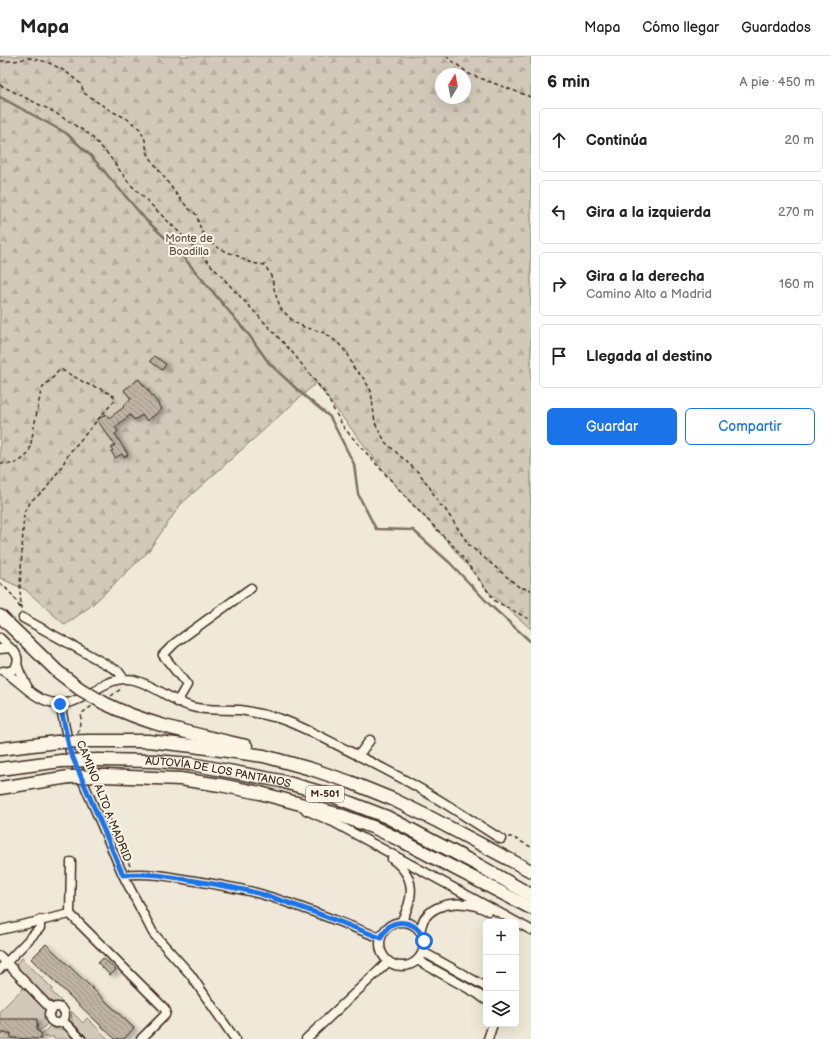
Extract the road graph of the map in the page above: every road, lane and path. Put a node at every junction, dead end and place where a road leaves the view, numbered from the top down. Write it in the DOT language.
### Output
graph roads {
  1 [pos="446,56"];
  2 [pos="0,61"];
  3 [pos="0,85"];
  4 [pos="531,97"];
  5 [pos="0,463"];
  6 [pos="0,583"];
  7 [pos="251,588"];
  8 [pos="531,590"];
  9 [pos="0,616"];
  10 [pos="23,618"];
  11 [pos="531,620"];
  12 [pos="0,638"];
  13 [pos="10,648"];
  14 [pos="0,649"];
  15 [pos="17,664"];
  16 [pos="2,671"];
  17 [pos="124,679"];
  18 [pos="32,693"];
  19 [pos="177,702"];
  20 [pos="60,704"];
  21 [pos="370,740"];
  22 [pos="0,749"];
  23 [pos="264,756"];
  24 [pos="358,756"];
  25 [pos="0,769"];
  26 [pos="69,777"];
  27 [pos="0,782"];
  28 [pos="0,788"];
  29 [pos="260,793"];
  30 [pos="501,839"];
  31 [pos="371,843"];
  32 [pos="531,847"];
  33 [pos="71,862"];
  34 [pos="531,871"];
  35 [pos="123,875"];
  36 [pos="531,895"];
  37 [pos="531,908"];
  38 [pos="70,914"];
  39 [pos="503,919"];
  40 [pos="40,920"];
  41 [pos="401,922"];
  42 [pos="519,928"];
  43 [pos="0,930"];
  44 [pos="531,930"];
  45 [pos="420,932"];
  46 [pos="531,934"];
  47 [pos="381,938"];
  48 [pos="423,952"];
  49 [pos="0,956"];
  50 [pos="417,960"];
  51 [pos="388,962"];
  52 [pos="3,966"];
  53 [pos="483,985"];
  54 [pos="483,998"];
  55 [pos="492,1027"];
  56 [pos="81,1039"];
  57 [pos="141,1039"];
  58 [pos="235,1039"];
  59 [pos="306,1039"];
  60 [pos="488,1039"];
  1 -- 4 [label="path"];
  2 -- 8 [label="path"];
  3 -- 11 [label="path"];
  5 -- 6 [label="path"];
  7 -- 19 [label="street"];
  9 -- 23 [label="highway, bridge"];
  10 -- 17 [label="street"];
  12 -- 13 [label="street"];
  13 -- 14 [label="street"];
  13 -- 15 [label="street"];
  15 -- 16 [label="street"];
  15 -- 18 [label="street"];
  16 -- 18 [label="street"];
  17 -- 19 [label="street"];
  17 -- 20 [label="street"];
  18 -- 20 [label="street"];
  19 -- 24 [label="street"];
  20 -- 35 [label="street, CAMINO ALTO A MADRID"];
  21 -- 24 [label="street"];
  22 -- 23 [label="highway, AUTOVÍA DE LOS PANTANOS / M-501, bridge"];
  23 -- 34 [label="highway, AUTOVÍA DE LOS PANTANOS / M-501"];
  24 -- 30 [label="street"];
  25 -- 36 [label="highway, AUTOVÍA DE LOS PANTANOS / M-501, bridge"];
  26 -- 27 [label="highway"];
  26 -- 28 [label="highway"];
  26 -- 29 [label="highway, bridge"];
  29 -- 31 [label="street"];
  29 -- 37 [label="highway"];
  30 -- 32 [label="path"];
  31 -- 41 [label="street"];
  31 -- 44 [label="street"];
  33 -- 38 [label="street"];
  35 -- 47 [label="street"];
  35 -- 58 [label="street, CAMINO ALTO A MADRID"];
  38 -- 40 [label="street"];
  38 -- 57 [label="street"];
  39 -- 45 [label="street"];
  40 -- 43 [label="street"];
  40 -- 52 [label="street"];
  41 -- 45 [label="street"];
  41 -- 47 [label="street"];
  42 -- 46 [label="street"];
  45 -- 48 [label="street"];
  47 -- 51 [label="street"];
  48 -- 50 [label="street"];
  48 -- 53 [label="street"];
  49 -- 52 [label="street"];
  50 -- 51 [label="street"];
  50 -- 54 [label="street"];
  51 -- 59 [label="street"];
  52 -- 56 [label="street"];
  55 -- 60 [label="street"];
}
